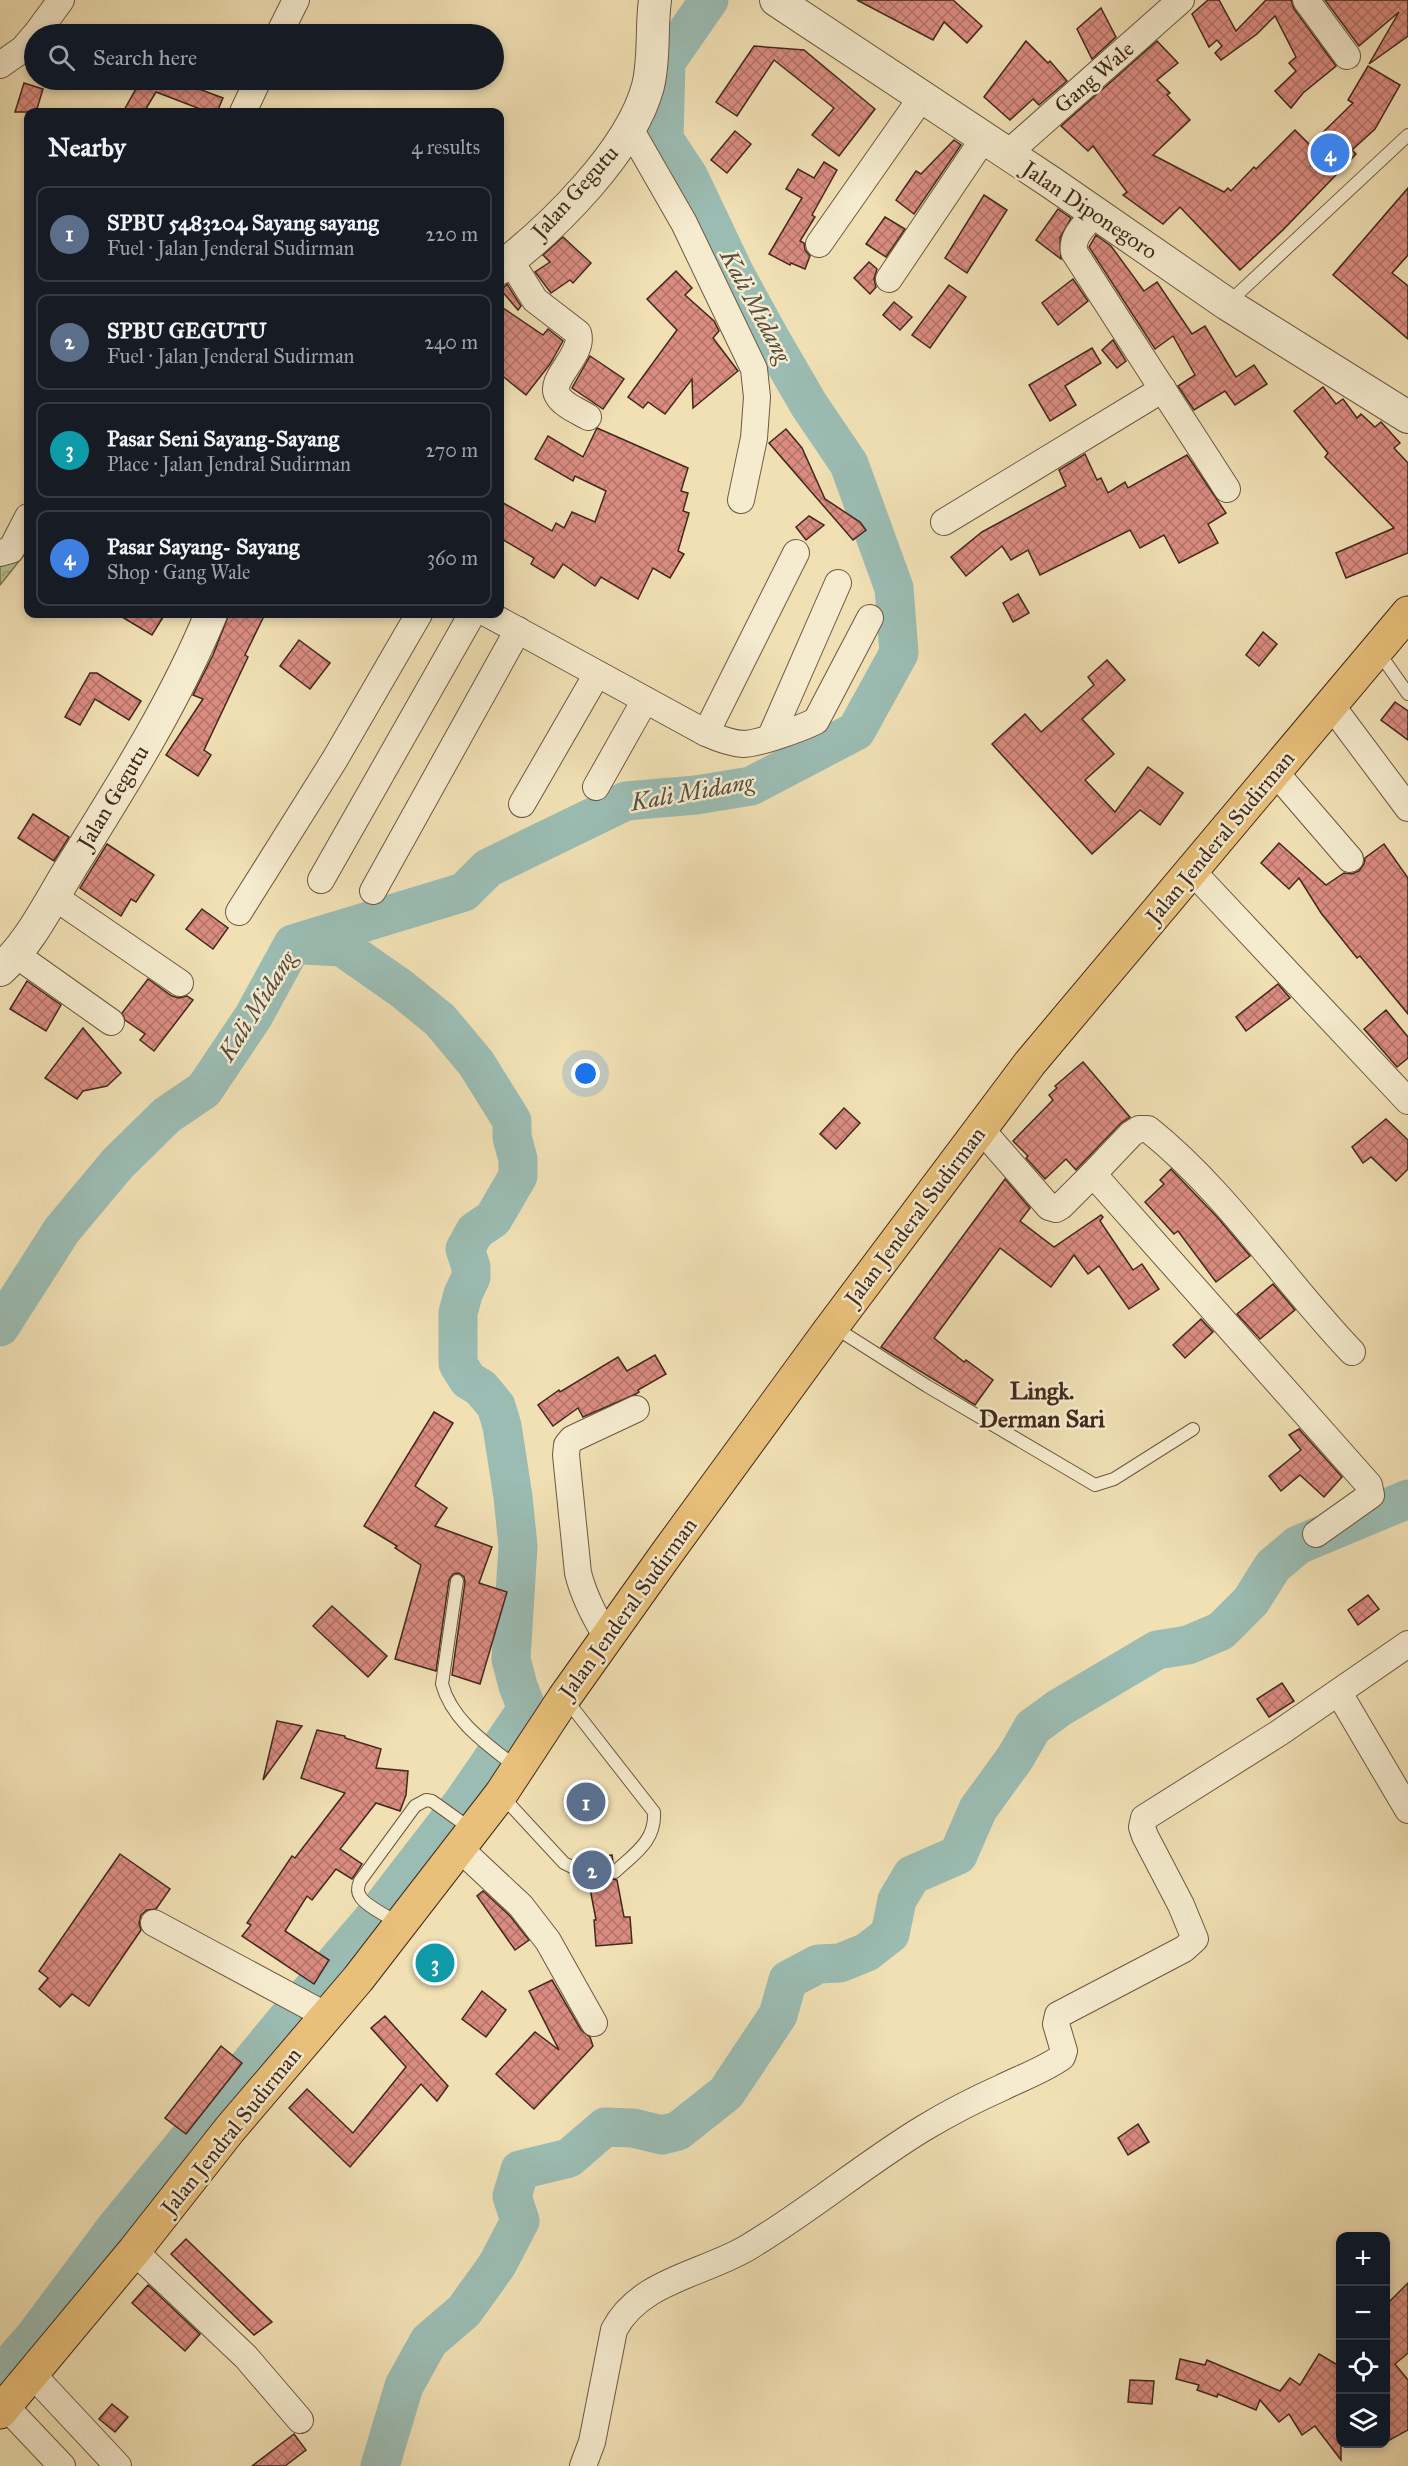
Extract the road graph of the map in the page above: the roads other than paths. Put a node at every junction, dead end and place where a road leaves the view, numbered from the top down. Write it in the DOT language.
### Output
graph roads {
  1 [pos="61,0"];
  2 [pos="296,0"];
  3 [pos="655,0"];
  4 [pos="1181,0"];
  5 [pos="1306,0"];
  6 [pos="783,4"];
  7 [pos="43,24"];
  8 [pos="284,24"];
  9 [pos="24,48"];
  10 [pos="1347,57"];
  11 [pos="0,65"];
  12 [pos="253,90"];
  13 [pos="922,96"];
  14 [pos="245,108"];
  15 [pos="629,127"];
  16 [pos="1408,135"];
  17 [pos="996,146"];
  18 [pos="1095,213"];
  19 [pos="819,244"];
  20 [pos="505,264"];
  21 [pos="889,279"];
  22 [pos="1227,304"];
  23 [pos="1164,389"];
  24 [pos="588,417"];
  25 [pos="1408,417"];
  26 [pos="1227,489"];
  27 [pos="741,500"];
  28 [pos="944,522"];
  29 [pos="24,524"];
  30 [pos="0,553"];
  31 [pos="796,553"];
  32 [pos="838,584"];
  33 [pos="1408,613"];
  34 [pos="209,618"];
  35 [pos="417,618"];
  36 [pos="470,618"];
  37 [pos="496,618"];
  38 [pos="870,618"];
  39 [pos="518,630"];
  40 [pos="1377,650"];
  41 [pos="597,674"];
  42 [pos="1408,694"];
  43 [pos="645,700"];
  44 [pos="1331,705"];
  45 [pos="706,733"];
  46 [pos="771,736"];
  47 [pos="1275,772"];
  48 [pos="596,787"];
  49 [pos="522,804"];
  50 [pos="1408,808"];
  51 [pos="1350,859"];
  52 [pos="1192,871"];
  53 [pos="321,880"];
  54 [pos="373,891"];
  55 [pos="53,896"];
  56 [pos="239,912"];
  57 [pos="8,962"];
  58 [pos="180,983"];
  59 [pos="111,1022"];
  60 [pos="1408,1101"];
  61 [pos="980,1128"];
  62 [pos="1092,1174"];
  63 [pos="833,1326"];
  64 [pos="1352,1352"];
  65 [pos="636,1409"];
  66 [pos="1193,1429"];
  67 [pos="1316,1534"];
  68 [pos="457,1581"];
  69 [pos="607,1636"];
  70 [pos="1406,1648"];
  71 [pos="1339,1693"];
  72 [pos="564,1698"];
  73 [pos="507,1773"];
  74 [pos="1408,1810"];
  75 [pos="462,1832"];
  76 [pos="615,1872"];
  77 [pos="588,1875"];
  78 [pos="393,1920"];
  79 [pos="154,1923"];
  80 [pos="309,2006"];
  81 [pos="594,2023"];
  82 [pos="134,2251"];
  83 [pos="31,2373"];
  84 [pos="3,2409"];
  85 [pos="300,2420"];
  86 [pos="62,2466"];
  87 [pos="118,2466"];
  88 [pos="583,2466"];
  1 -- 7 [label="street"];
  2 -- 8 [label="street"];
  3 -- 15 [label="street, Jalan Gegutu"];
  4 -- 17 [label="street, Gang Wale"];
  5 -- 10 [label="street"];
  6 -- 13 [label="street, Jalan Diponegoro"];
  9 -- 11 [label="street"];
  12 -- 14 [label="street"];
  13 -- 17 [label="street, Jalan Diponegoro"];
  13 -- 19 [label="street"];
  15 -- 20 [label="street, Jalan Gegutu"];
  15 -- 27 [label="street"];
  16 -- 22 [label="lane"];
  17 -- 18 [label="street, Jalan Diponegoro"];
  17 -- 21 [label="street, Gang Wale"];
  18 -- 22 [label="street, Jalan Diponegoro"];
  18 -- 23 [label="street"];
  20 -- 24 [label="street"];
  22 -- 25 [label="street, Jalan Diponegoro"];
  23 -- 26 [label="street"];
  23 -- 28 [label="street"];
  29 -- 30 [label="street"];
  31 -- 45 [label="street"];
  32 -- 46 [label="street"];
  33 -- 40 [label="highway, Jalan Jenderal Sudirman"];
  34 -- 55 [label="street, Jalan Gegutu"];
  35 -- 56 [label="street"];
  36 -- 53 [label="street"];
  37 -- 39 [label="street"];
  38 -- 46 [label="street"];
  39 -- 41 [label="street"];
  39 -- 54 [label="street"];
  40 -- 42 [label="lane"];
  40 -- 44 [label="highway, Jalan Jenderal Sudirman"];
  41 -- 43 [label="street"];
  41 -- 49 [label="street"];
  43 -- 45 [label="street"];
  43 -- 48 [label="street"];
  44 -- 47 [label="highway, Jalan Jenderal Sudirman"];
  44 -- 50 [label="street"];
  45 -- 46 [label="street"];
  47 -- 51 [label="street"];
  47 -- 52 [label="highway, Jalan Jenderal Sudirman"];
  52 -- 60 [label="street"];
  52 -- 61 [label="highway, Jalan Jenderal Sudirman"];
  55 -- 57 [label="street, Jalan Gegutu"];
  55 -- 58 [label="street"];
  57 -- 59 [label="street"];
  61 -- 62 [label="street"];
  61 -- 63 [label="highway, Jalan Jenderal Sudirman"];
  62 -- 64 [label="street"];
  62 -- 67 [label="street"];
  63 -- 66 [label="lane"];
  63 -- 69 [label="highway, Jalan Jenderal Sudirman"];
  65 -- 69 [label="street"];
  68 -- 73 [label="lane"];
  69 -- 72 [label="highway, Jalan Jenderal Sudirman"];
  70 -- 71 [label="street"];
  71 -- 74 [label="street"];
  71 -- 88 [label="street"];
  72 -- 73 [label="highway, Jalan Jenderal Sudirman"];
  72 -- 76 [label="lane"];
  73 -- 75 [label="highway, Jalan Jenderal Sudirman"];
  73 -- 77 [label="lane"];
  75 -- 78 [label="highway, Jalan Jendral Sudirman"];
  75 -- 78 [label="lane"];
  75 -- 81 [label="street"];
  78 -- 80 [label="highway, Jalan Jendral Sudirman"];
  79 -- 80 [label="street"];
  80 -- 82 [label="highway, Jalan Jendral Sudirman"];
  82 -- 83 [label="highway, Jalan Jendral Sudirman"];
  82 -- 85 [label="street"];
  83 -- 84 [label="highway, Jalan Jendral Sudirman"];
  83 -- 87 [label="street"];
  84 -- 86 [label="street"];
}
